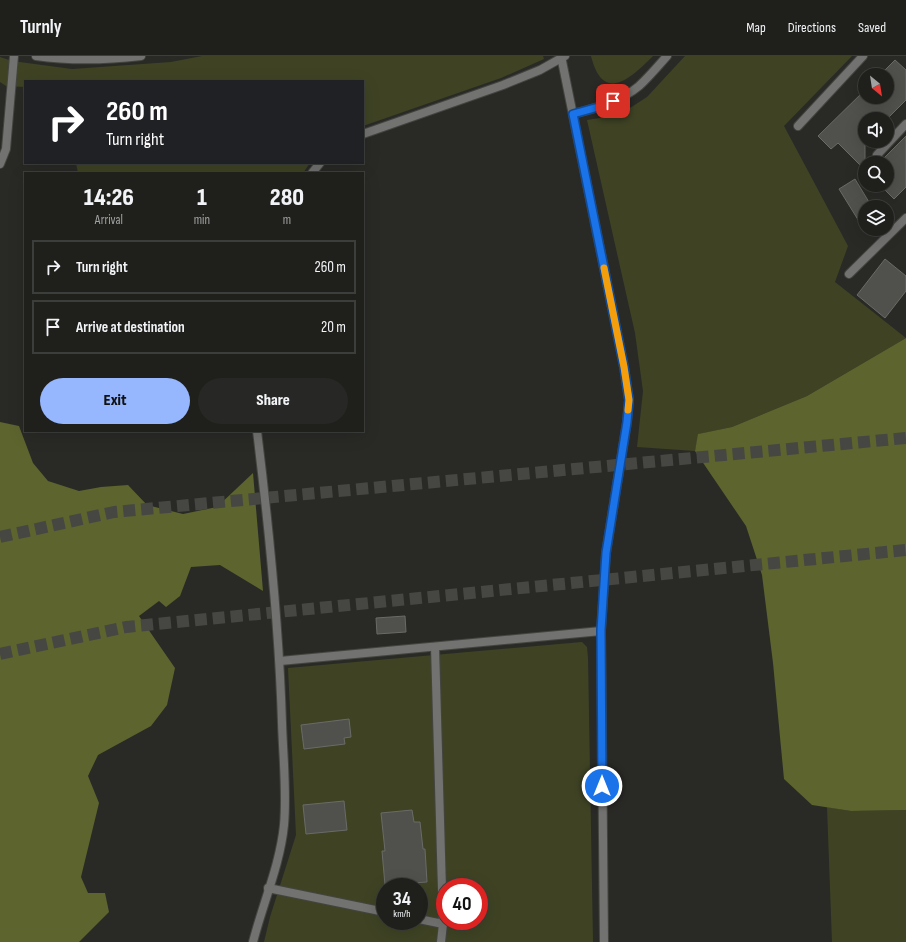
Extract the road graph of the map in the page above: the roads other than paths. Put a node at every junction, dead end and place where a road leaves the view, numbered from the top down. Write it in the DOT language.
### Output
graph roads {
  1 [pos="14,56"];
  2 [pos="36,56"];
  3 [pos="141,56"];
  4 [pos="667,56"];
  5 [pos="863,56"];
  6 [pos="562,57"];
  7 [pos="573,114"];
  8 [pos="906,124"];
  9 [pos="798,126"];
  10 [pos="364,134"];
  11 [pos="877,154"];
  12 [pos="0,164"];
  13 [pos="319,164"];
  14 [pos="313,172"];
  15 [pos="906,218"];
  16 [pos="849,274"];
  17 [pos="257,432"];
  18 [pos="601,630"];
  19 [pos="435,647"];
  20 [pos="280,661"];
  21 [pos="442,878"];
  22 [pos="268,888"];
  23 [pos="376,910"];
  24 [pos="442,930"];
  25 [pos="253,942"];
  26 [pos="441,942"];
  27 [pos="604,942"];
  1 -- 12 [label="street"];
  2 -- 3 [label="street"];
  4 -- 7 [label="street"];
  5 -- 9 [label="street"];
  6 -- 7 [label="street"];
  6 -- 10 [label="street"];
  7 -- 18 [label="street"];
  8 -- 11 [label="street"];
  13 -- 14 [label="street"];
  15 -- 16 [label="street"];
  17 -- 20 [label="street"];
  18 -- 19 [label="street"];
  18 -- 27 [label="street"];
  19 -- 20 [label="street"];
  19 -- 21 [label="street"];
  20 -- 22 [label="street"];
  22 -- 23 [label="street"];
  22 -- 25 [label="street"];
  24 -- 26 [label="street"];
}
